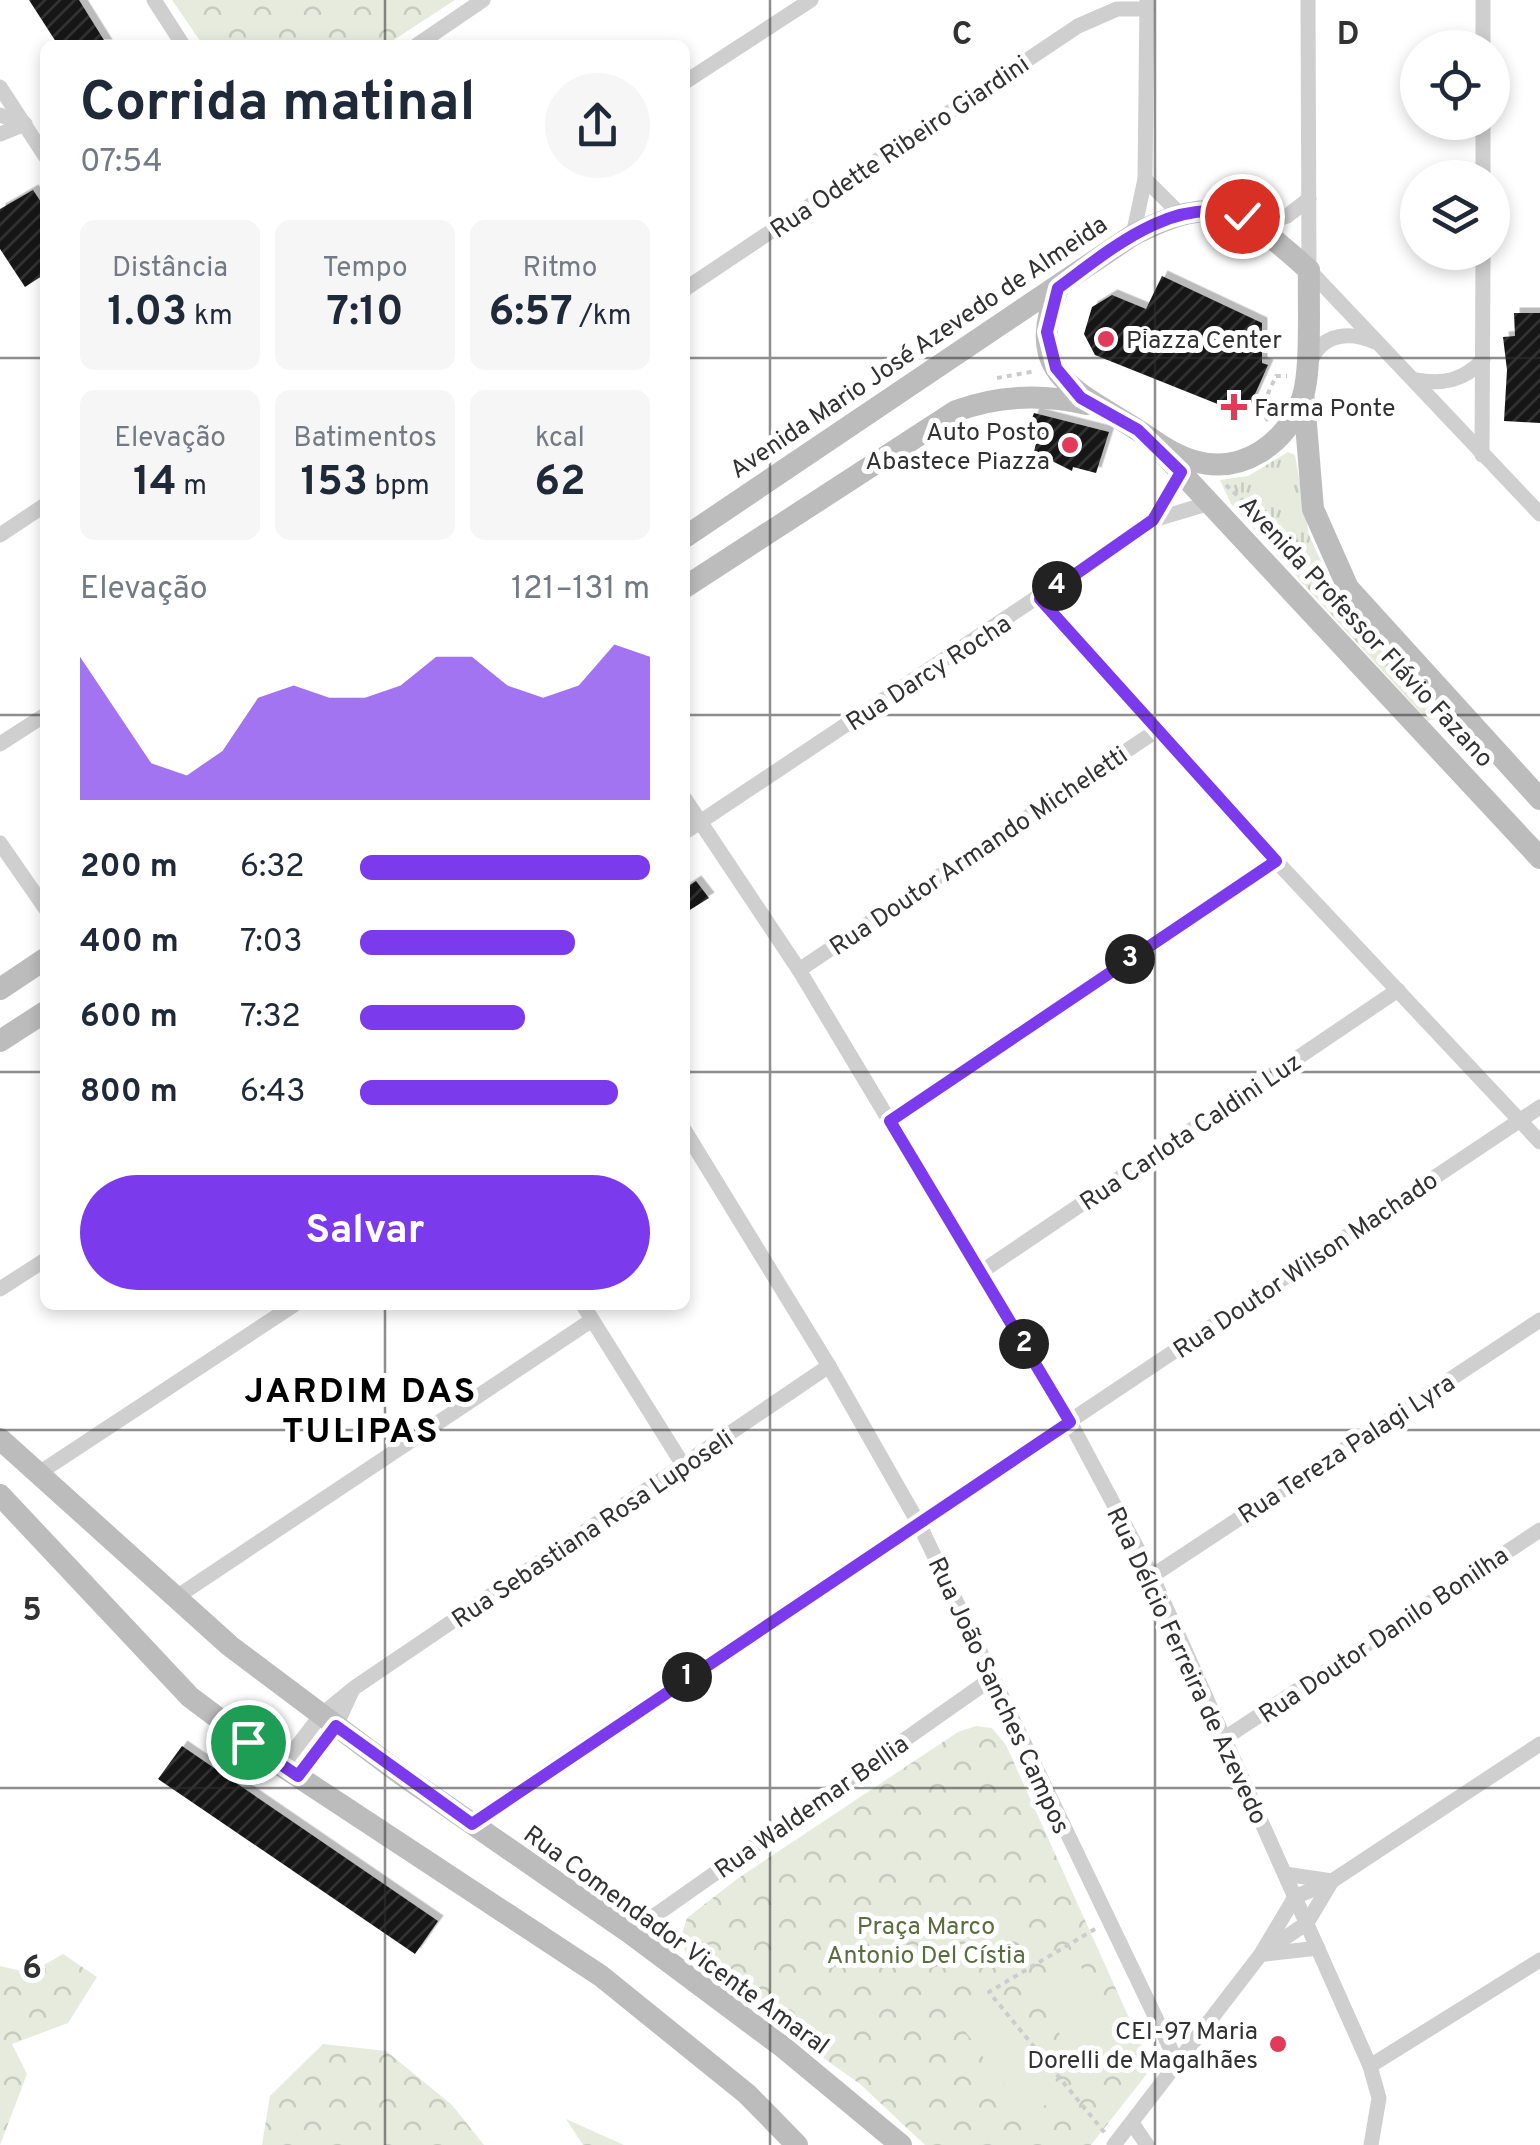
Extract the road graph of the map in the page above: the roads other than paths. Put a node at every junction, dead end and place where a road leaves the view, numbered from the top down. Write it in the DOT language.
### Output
graph roads {
  1 [pos="154,0"];
  2 [pos="483,0"];
  3 [pos="811,0"];
  4 [pos="1308,0"];
  5 [pos="1484,0"];
  6 [pos="1117,4"];
  7 [pos="1147,5"];
  8 [pos="794,6"];
  9 [pos="1484,30"];
  10 [pos="181,40"];
  11 [pos="424,40"];
  12 [pos="690,79"];
  13 [pos="0,87"];
  14 [pos="0,115"];
  15 [pos="25,124"];
  16 [pos="0,134"];
  17 [pos="40,148"];
  18 [pos="1145,179"];
  19 [pos="1309,199"];
  20 [pos="1181,215"];
  21 [pos="1259,225"];
  22 [pos="1133,235"];
  23 [pos="1309,270"];
  24 [pos="1483,270"];
  25 [pos="690,286"];
  26 [pos="1058,288"];
  27 [pos="1383,346"];
  28 [pos="1483,360"];
  29 [pos="1416,380"];
  30 [pos="1304,396"];
  31 [pos="1091,406"];
  32 [pos="1153,442"];
  33 [pos="1482,454"];
  34 [pos="1181,472"];
  35 [pos="1210,503"];
  36 [pos="40,508"];
  37 [pos="1540,514"];
  38 [pos="1153,520"];
  39 [pos="690,534"];
  40 [pos="0,535"];
  41 [pos="690,584"];
  42 [pos="1040,599"];
  43 [pos="40,717"];
  44 [pos="1156,731"];
  45 [pos="0,744"];
  46 [pos="1540,799"];
  47 [pos="690,807"];
  48 [pos="700,822"];
  49 [pos="690,829"];
  50 [pos="0,843"];
  51 [pos="1540,858"];
  52 [pos="1276,861"];
  53 [pos="40,901"];
  54 [pos="40,962"];
  55 [pos="799,970"];
  56 [pos="0,989"];
  57 [pos="1398,990"];
  58 [pos="40,1015"];
  59 [pos="0,1042"];
  60 [pos="1540,1107"];
  61 [pos="1520,1120"];
  62 [pos="890,1121"];
  63 [pos="690,1138"];
  64 [pos="1540,1142"];
  65 [pos="40,1263"];
  66 [pos="982,1272"];
  67 [pos="0,1289"];
  68 [pos="286,1310"];
  69 [pos="586,1310"];
  70 [pos="592,1320"];
  71 [pos="1540,1320"];
  72 [pos="829,1366"];
  73 [pos="1070,1422"];
  74 [pos="0,1439"];
  75 [pos="685,1468"];
  76 [pos="39,1473"];
  77 [pos="0,1495"];
  78 [pos="919,1524"];
  79 [pos="1540,1530"];
  80 [pos="1152,1576"];
  81 [pos="176,1598"];
  82 [pos="991,1679"];
  83 [pos="354,1688"];
  84 [pos="320,1714"];
  85 [pos="1226,1738"];
  86 [pos="1540,1744"];
  87 [pos="290,1771"];
  88 [pos="472,1824"];
  89 [pos="1285,1874"];
  90 [pos="1332,1881"];
  91 [pos="1295,1897"];
  92 [pos="1307,1923"];
  93 [pos="630,1933"];
  94 [pos="1318,1948"];
  95 [pos="1261,1954"];
  96 [pos="1540,1960"];
  97 [pos="1532,1972"];
  98 [pos="1177,2062"];
  99 [pos="1370,2066"];
  100 [pos="1132,2123"];
  101 [pos="797,2145"];
  102 [pos="900,2145"];
  103 [pos="1115,2145"];
  104 [pos="1147,2145"];
  105 [pos="1370,2145"];
  1 -- 10 [label="street"];
  2 -- 11 [label="street"];
  3 -- 8 [label="street"];
  4 -- 19 [label="street"];
  5 -- 9 [label="street"];
  6 -- 7 [label="street, Rua Odette Ribeiro Giardini"];
  6 -- 25 [label="street, Rua Odette Ribeiro Giardini"];
  7 -- 18 [label="street"];
  8 -- 12 [label="street"];
  13 -- 15 [label="street"];
  14 -- 15 [label="street"];
  15 -- 16 [label="street"];
  15 -- 17 [label="street"];
  18 -- 20 [label="street"];
  18 -- 22 [label="street"];
  19 -- 21 [label="street"];
  19 -- 23 [label="street"];
  20 -- 21 [label="street"];
  20 -- 22 [label="street"];
  21 -- 23 [label="street"];
  22 -- 26 [label="street, Avenida Mario José Azevedo de Almeida"];
  23 -- 27 [label="street"];
  23 -- 30 [label="street"];
  24 -- 28 [label="street"];
  26 -- 31 [label="street"];
  26 -- 39 [label="street, Avenida Mario José Azevedo de Almeida"];
  27 -- 29 [label="street"];
  27 -- 30 [label="street"];
  28 -- 29 [label="street"];
  28 -- 33 [label="street"];
  29 -- 33 [label="street"];
  30 -- 32 [label="street"];
  30 -- 46 [label="street, Avenida Professor Flávio Fazano"];
  31 -- 32 [label="street"];
  31 -- 41 [label="street"];
  32 -- 34 [label="street, Avenida Professor Flávio Fazano"];
  33 -- 37 [label="street"];
  34 -- 35 [label="street, Avenida Professor Flávio Fazano"];
  34 -- 38 [label="street, Rua Darcy Rocha"];
  35 -- 38 [label="street, Rua Darcy Rocha"];
  35 -- 51 [label="street, Avenida Professor Flávio Fazano"];
  36 -- 40 [label="street"];
  38 -- 42 [label="street, Rua Darcy Rocha"];
  42 -- 44 [label="street"];
  42 -- 48 [label="street, Rua Darcy Rocha"];
  43 -- 45 [label="street"];
  44 -- 52 [label="street"];
  44 -- 55 [label="street, Rua Doutor Armando Micheletti"];
  47 -- 48 [label="street, Rua Délcio Ferreira de Azevedo"];
  48 -- 49 [label="street, Rua Darcy Rocha"];
  48 -- 55 [label="street, Rua Délcio Ferreira de Azevedo"];
  50 -- 53 [label="street"];
  52 -- 57 [label="street"];
  52 -- 62 [label="street"];
  54 -- 56 [label="street"];
  55 -- 62 [label="street, Rua Délcio Ferreira de Azevedo"];
  57 -- 61 [label="street"];
  57 -- 66 [label="street, Rua Carlota Caldini Luz"];
  58 -- 59 [label="street"];
  60 -- 61 [label="street, Rua Doutor Wilson Machado"];
  61 -- 64 [label="street"];
  61 -- 73 [label="street, Rua Doutor Wilson Machado"];
  62 -- 66 [label="street, Rua Délcio Ferreira de Azevedo"];
  63 -- 72 [label="street, Rua João Sanches Campos"];
  65 -- 67 [label="street"];
  66 -- 73 [label="street, Rua Délcio Ferreira de Azevedo"];
  68 -- 76 [label="street"];
  69 -- 70 [label="street"];
  70 -- 75 [label="street"];
  70 -- 81 [label="street"];
  71 -- 80 [label="street, Rua Tereza Palagi Lyra"];
  72 -- 75 [label="street, Rua Sebastiana Rosa Luposeli"];
  72 -- 78 [label="street, Rua João Sanches Campos"];
  73 -- 78 [label="street, Rua Doutor Wilson Machado"];
  73 -- 80 [label="street, Rua Délcio Ferreira de Azevedo"];
  74 -- 76 [label="street, Rua Comendador Vicente Amaral"];
  75 -- 83 [label="street, Rua Sebastiana Rosa Luposeli"];
  76 -- 81 [label="street, Rua Comendador Vicente Amaral"];
  77 -- 87 [label="street"];
  78 -- 82 [label="street, Rua João Sanches Campos"];
  78 -- 88 [label="street, Rua Doutor Wilson Machado"];
  79 -- 85 [label="street, Rua Doutor Danilo Bonilha"];
  80 -- 85 [label="street, Rua Délcio Ferreira de Azevedo"];
  81 -- 84 [label="street, Rua Comendador Vicente Amaral"];
  82 -- 93 [label="street, Rua Waldemar Bellia"];
  82 -- 98 [label="street, Rua João Sanches Campos"];
  83 -- 84 [label="street"];
  83 -- 84 [label="street, Rua Sebastiana Rosa Luposeli"];
  84 -- 87 [label="street"];
  84 -- 88 [label="street, Rua Comendador Vicente Amaral"];
  85 -- 89 [label="street, Rua Délcio Ferreira de Azevedo"];
  86 -- 90 [label="street"];
  87 -- 101 [label="street"];
  88 -- 93 [label="street, Rua Comendador Vicente Amaral"];
  89 -- 90 [label="street"];
  89 -- 91 [label="street, Rua Délcio Ferreira de Azevedo"];
  90 -- 91 [label="street"];
  90 -- 92 [label="street"];
  91 -- 92 [label="street, Rua Délcio Ferreira de Azevedo"];
  91 -- 95 [label="street"];
  92 -- 94 [label="street, Rua Délcio Ferreira de Azevedo"];
  92 -- 95 [label="street"];
  93 -- 102 [label="street, Rua Comendador Vicente Amaral"];
  94 -- 95 [label="street"];
  94 -- 99 [label="street, Rua Délcio Ferreira de Azevedo"];
  95 -- 98 [label="street"];
  96 -- 97 [label="street"];
  97 -- 99 [label="street"];
  98 -- 100 [label="street"];
  99 -- 105 [label="street, Rua Délcio Ferreira de Azevedo"];
  100 -- 103 [label="street"];
  100 -- 104 [label="street"];
}
